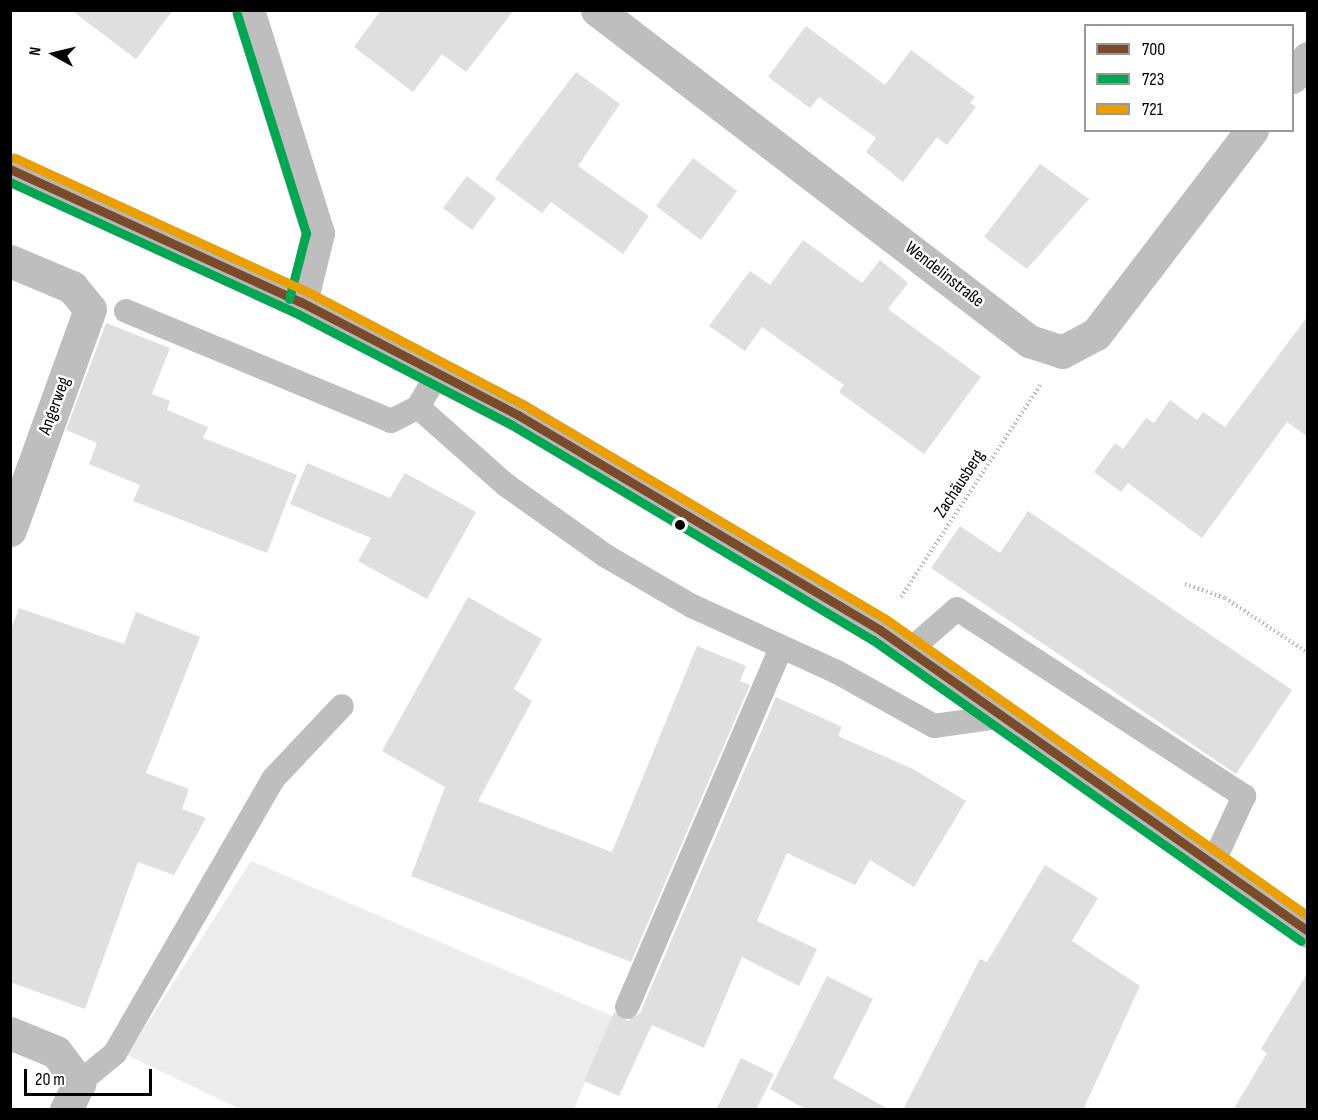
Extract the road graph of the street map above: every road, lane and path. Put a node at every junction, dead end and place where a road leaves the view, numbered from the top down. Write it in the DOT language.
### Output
graph roads {
  1 [pos="248,10"];
  2 [pos="597,10"];
  3 [pos="1308,58"];
  4 [pos="1294,76"];
  5 [pos="1250,132"];
  6 [pos="10,169"];
  7 [pos="10,261"];
  8 [pos="301,302"];
  9 [pos="126,311"];
  10 [pos="1062,352"];
  11 [pos="439,371"];
  12 [pos="418,407"];
  13 [pos="10,530"];
  14 [pos="1185,584"];
  15 [pos="880,630"];
  16 [pos="781,648"];
  17 [pos="910,650"];
  18 [pos="1308,653"];
  19 [pos="342,706"];
  20 [pos="1004,716"];
  21 [pos="1213,863"];
  22 [pos="1308,931"];
  23 [pos="627,1007"];
  24 [pos="10,1033"];
  25 [pos="73,1096"];
  1 -- 8 [label="street"];
  2 -- 10 [label="street, Wendelinstraße"];
  3 -- 4 [label="street"];
  5 -- 10 [label="street"];
  6 -- 8 [label="street"];
  7 -- 13 [label="street, Angerweg"];
  8 -- 11 [label="street"];
  9 -- 12 [label="lane"];
  10 -- 15 [label="path, Zachäusberg"];
  11 -- 12 [label="lane"];
  11 -- 15 [label="street"];
  12 -- 16 [label="lane"];
  14 -- 18 [label="path"];
  15 -- 17 [label="street"];
  16 -- 20 [label="lane"];
  16 -- 23 [label="lane"];
  17 -- 20 [label="street"];
  17 -- 21 [label="lane"];
  19 -- 25 [label="lane"];
  20 -- 21 [label="street"];
  21 -- 22 [label="street"];
  24 -- 25 [label="street"];
}
